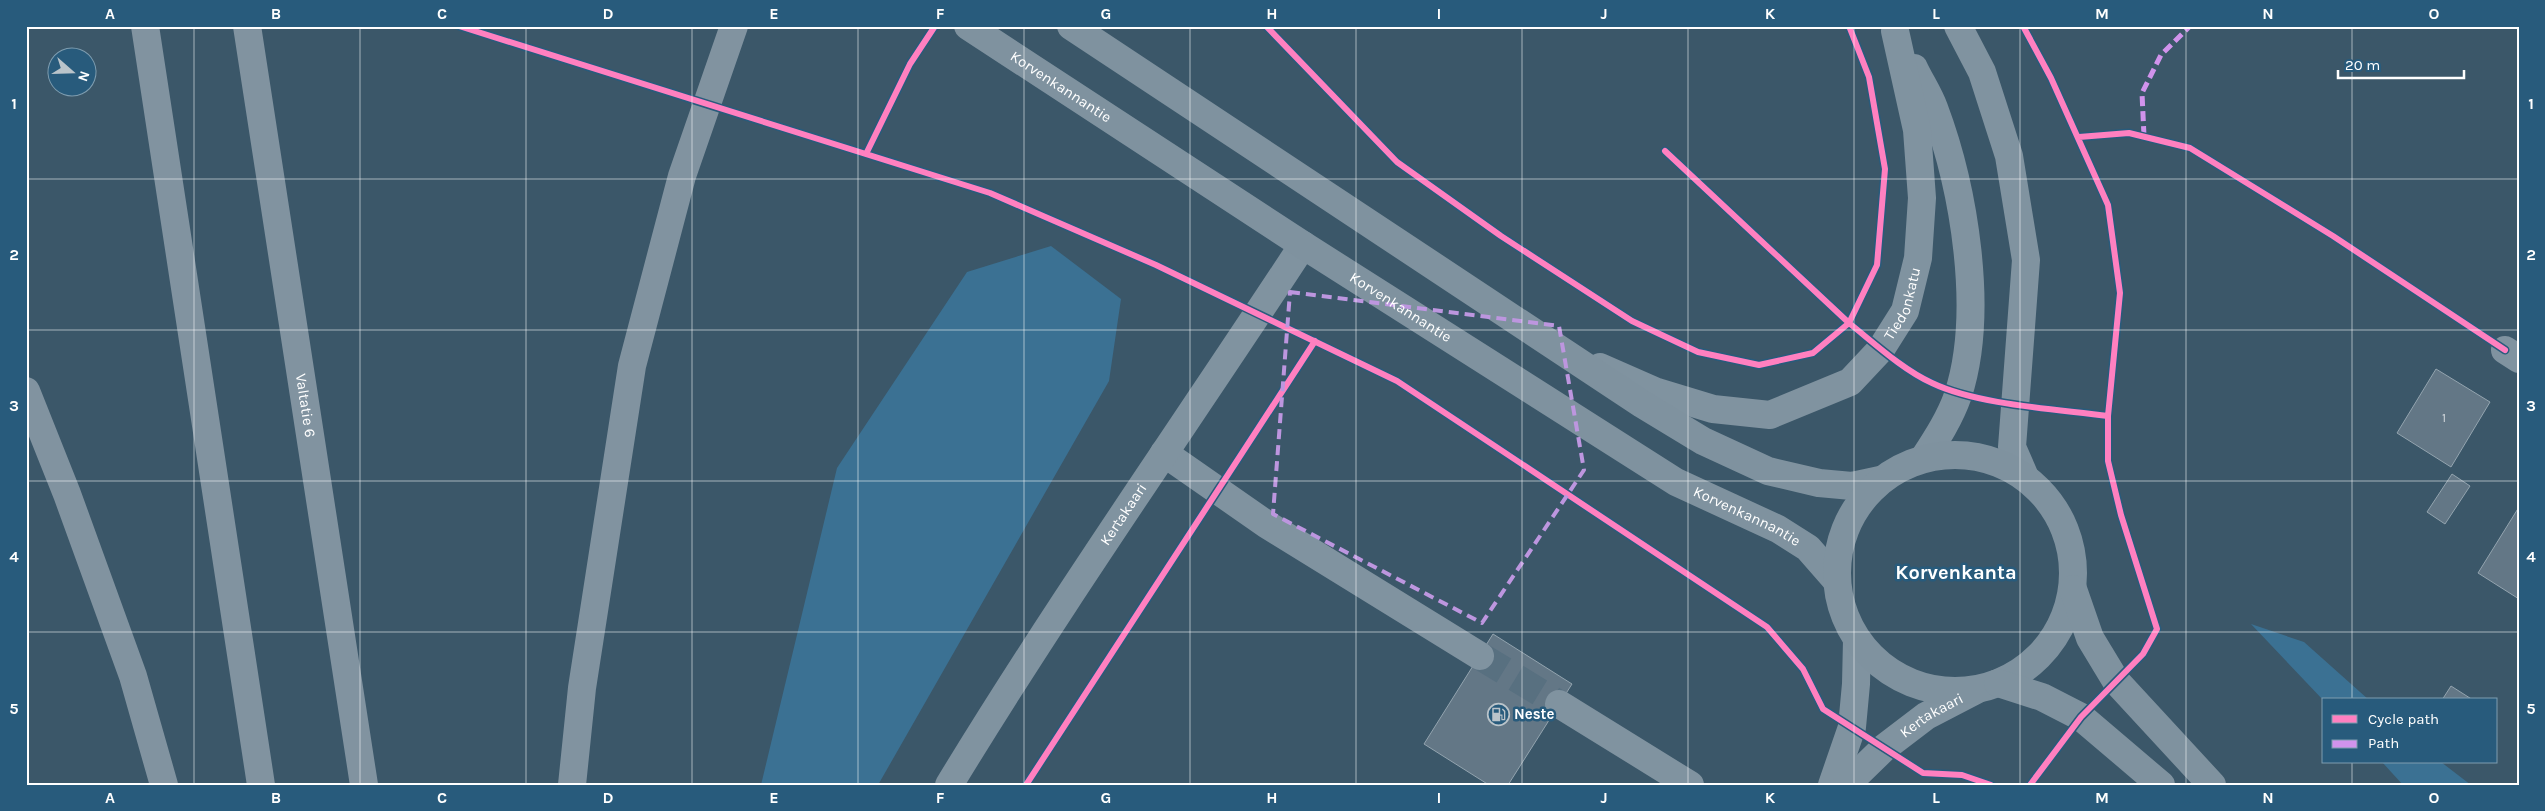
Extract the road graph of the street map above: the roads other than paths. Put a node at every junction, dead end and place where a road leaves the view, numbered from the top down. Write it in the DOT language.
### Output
graph roads {
  1 [pos="145,26"];
  2 [pos="247,26"];
  3 [pos="734,26"];
  4 [pos="968,26"];
  5 [pos="1071,26"];
  6 [pos="1958,26"];
  7 [pos="1894,29"];
  8 [pos="1304,245"];
  9 [pos="1565,352"];
  10 [pos="26,391"];
  11 [pos="1164,453"];
  12 [pos="1924,458"];
  13 [pos="2025,477"];
  14 [pos="1880,480"];
  15 [pos="1836,580"];
  16 [pos="2073,590"];
  17 [pos="1857,640"];
  18 [pos="1480,656"];
  19 [pos="1987,687"];
  20 [pos="1559,704"];
  21 [pos="164,785"];
  22 [pos="261,785"];
  23 [pos="364,785"];
  24 [pos="572,785"];
  25 [pos="949,785"];
  26 [pos="1690,785"];
  27 [pos="1832,785"];
  28 [pos="1846,785"];
  29 [pos="2161,785"];
  30 [pos="2212,785"];
  1 -- 22 [label="highway"];
  2 -- 23 [label="highway, Valtatie 6"];
  3 -- 24 [label="highway"];
  4 -- 8 [label="main road, Korvenkannantie"];
  5 -- 9 [label="main road"];
  6 -- 13 [label="street"];
  7 -- 9 [label="street, Tiedonkatu"];
  7 -- 12 [label="street, Tiedonkatu"];
  8 -- 11 [label="street, Kertakaari"];
  8 -- 15 [label="main road, Korvenkannantie"];
  9 -- 14 [label="main road"];
  10 -- 21 [label="highway"];
  11 -- 18 [label="street"];
  11 -- 25 [label="street, Kertakaari"];
  12 -- 13 [label="main road"];
  12 -- 14 [label="main road"];
  13 -- 16 [label="main road"];
  14 -- 15 [label="main road"];
  15 -- 17 [label="main road"];
  16 -- 19 [label="main road"];
  16 -- 30 [label="main road"];
  17 -- 19 [label="main road"];
  17 -- 27 [label="street"];
  19 -- 28 [label="street, Kertakaari"];
  19 -- 29 [label="main road"];
  20 -- 26 [label="street"];
}
